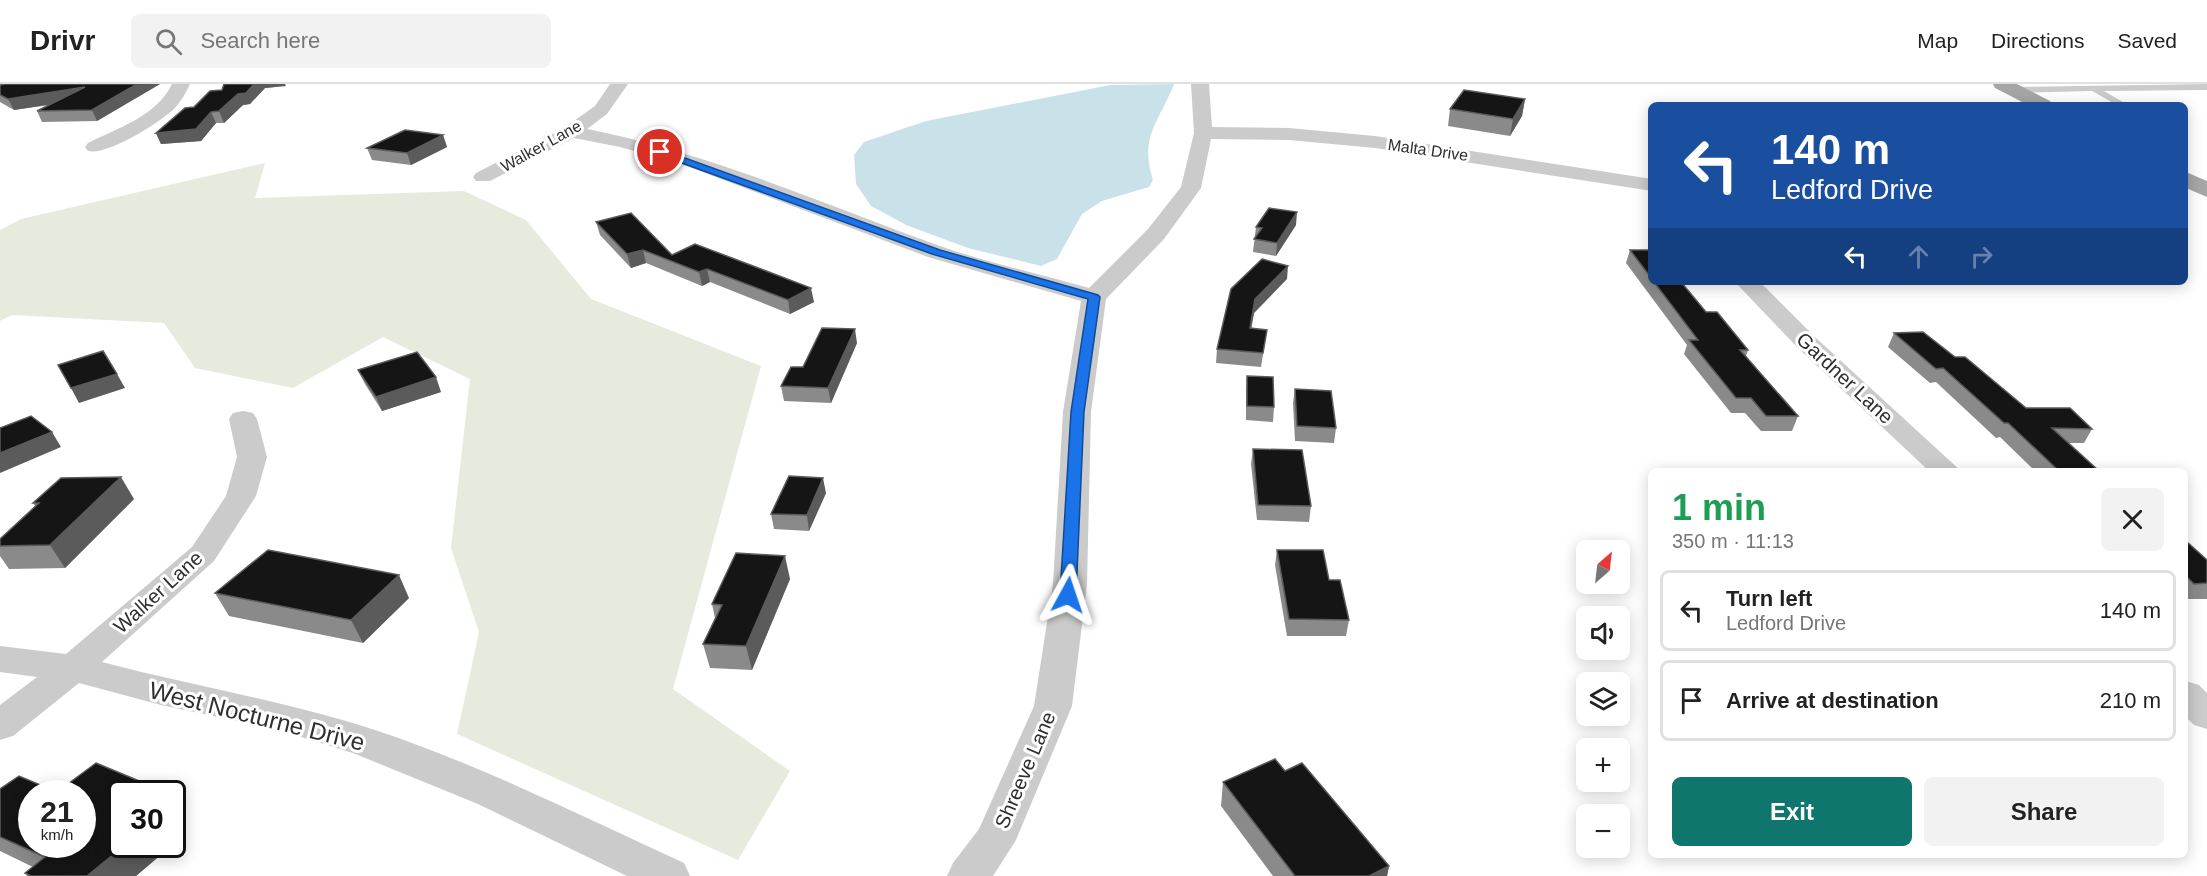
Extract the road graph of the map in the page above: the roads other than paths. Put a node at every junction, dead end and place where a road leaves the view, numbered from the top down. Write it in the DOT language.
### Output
graph roads {
  1 [pos="181,84"];
  2 [pos="619,84"];
  3 [pos="1200,84"];
  4 [pos="2083,84"];
  5 [pos="2008,87"];
  6 [pos="2207,87"];
  7 [pos="2092,89"];
  8 [pos="2037,102"];
  9 [pos="2118,102"];
  10 [pos="571,132"];
  11 [pos="1203,133"];
  12 [pos="95,147"];
  13 [pos="483,177"];
  14 [pos="1648,184"];
  15 [pos="1750,285"];
  16 [pos="1094,297"];
  17 [pos="243,419"];
  18 [pos="1943,468"];
  19 [pos="0,659"];
  20 [pos="73,668"];
  21 [pos="2188,697"];
  22 [pos="2207,715"];
  23 [pos="0,726"];
  24 [pos="669,876"];
  25 [pos="968,876"];
  1 -- 12 [label="street"];
  2 -- 10 [label="street, Walker Lane"];
  3 -- 11 [label="street"];
  4 -- 7 [label="lane"];
  5 -- 7 [label="lane"];
  5 -- 8 [label="main road"];
  6 -- 7 [label="lane"];
  7 -- 9 [label="lane"];
  10 -- 13 [label="street, Walker Lane"];
  10 -- 16 [label="street"];
  11 -- 14 [label="street, Malta Drive"];
  11 -- 16 [label="street"];
  15 -- 18 [label="street, Gardner Lane"];
  16 -- 25 [label="street, Shreeve Lane"];
  17 -- 20 [label="street, Walker Lane"];
  19 -- 20 [label="street, West Nocturne Drive"];
  20 -- 23 [label="street, Walker Lane"];
  20 -- 24 [label="street, West Nocturne Drive"];
  21 -- 22 [label="street"];
}
